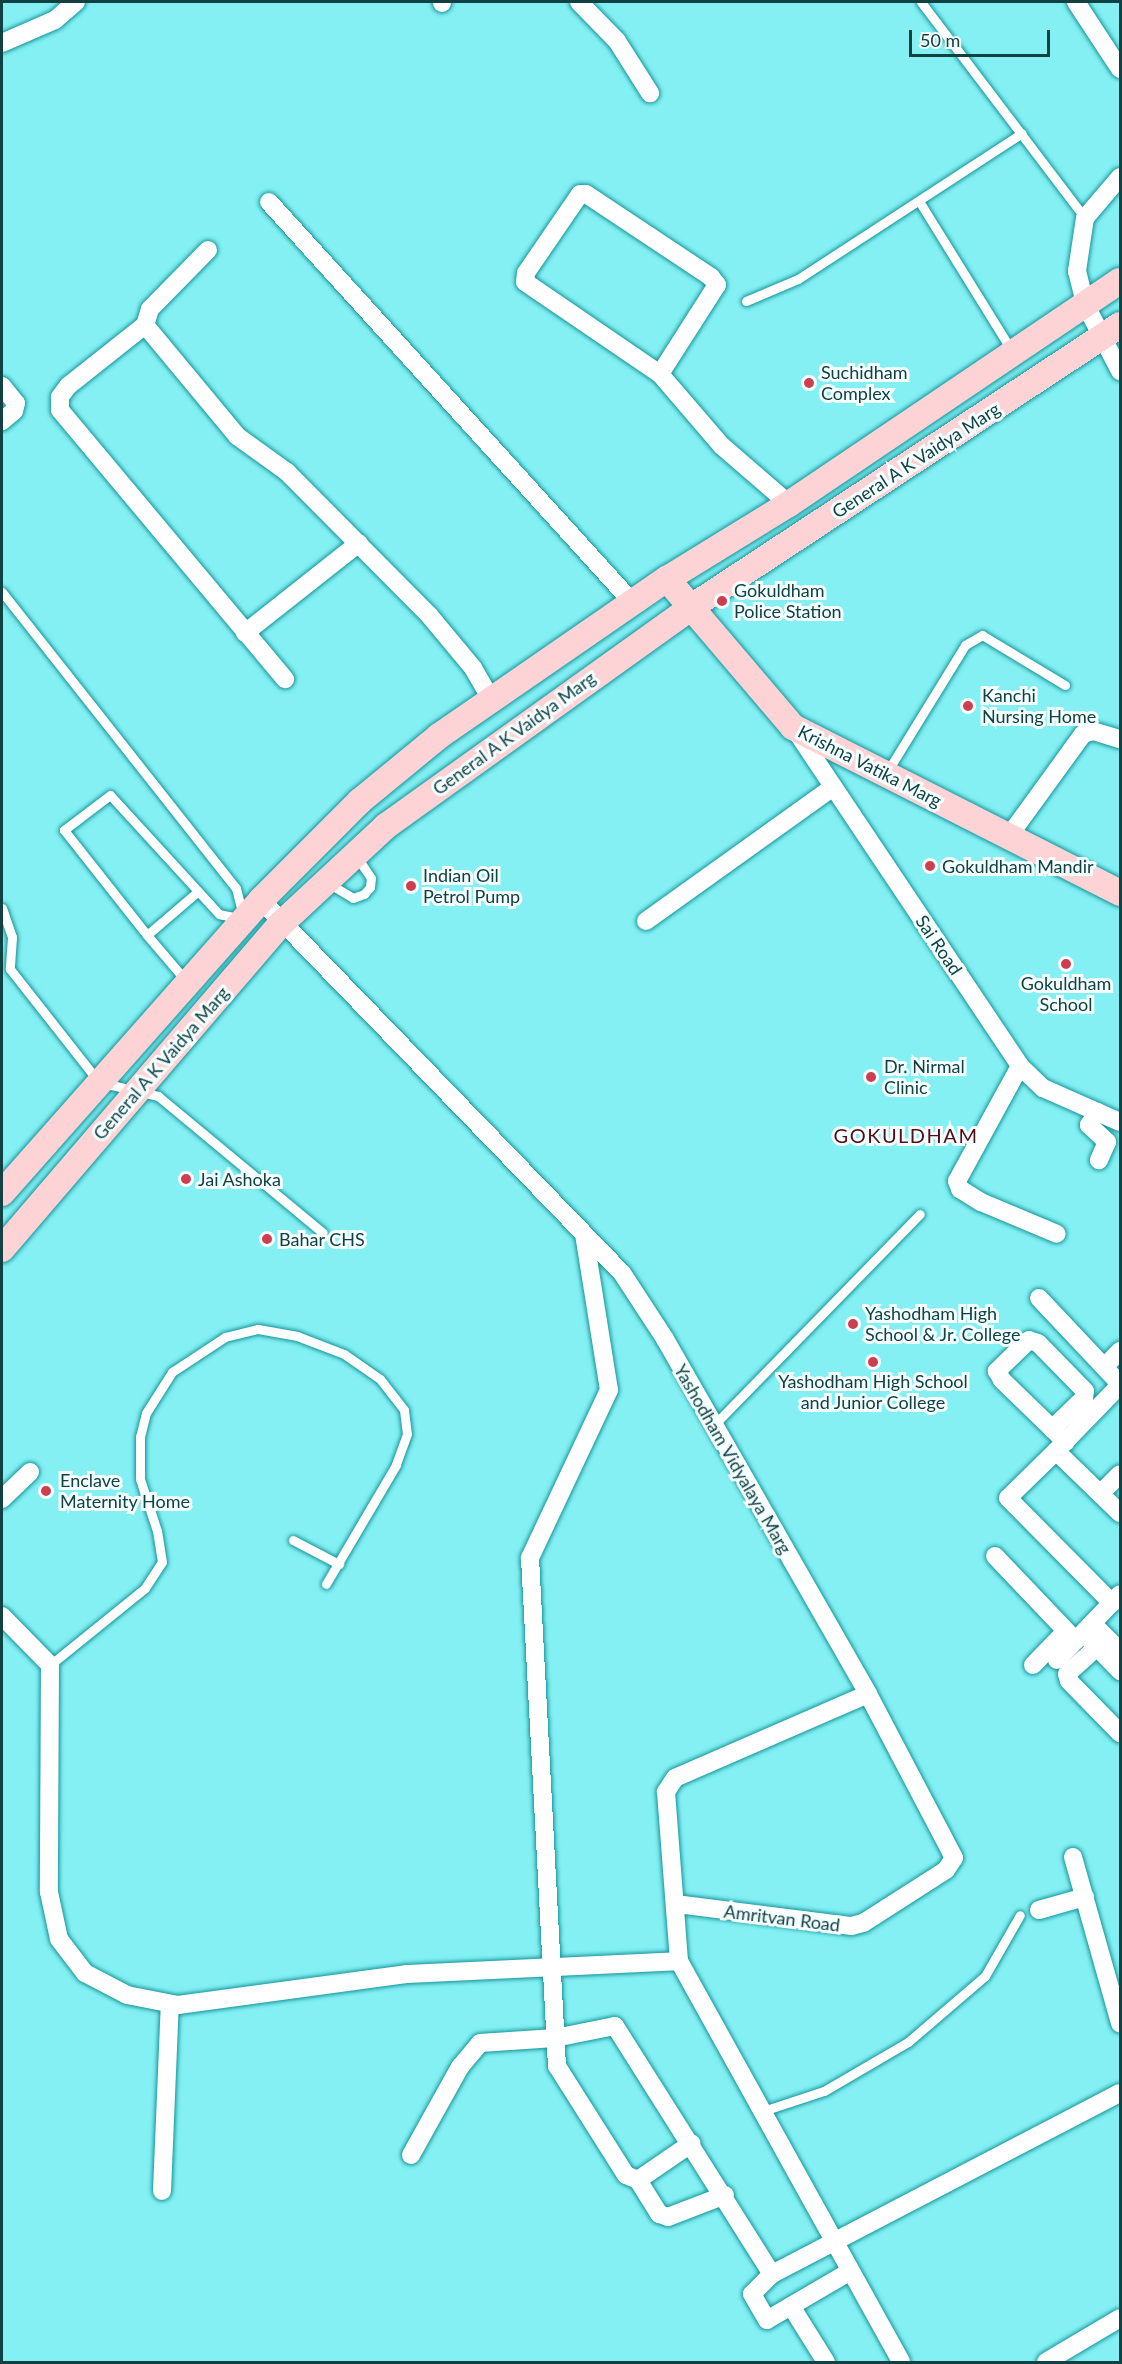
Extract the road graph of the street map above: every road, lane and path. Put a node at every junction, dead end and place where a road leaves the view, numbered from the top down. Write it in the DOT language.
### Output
graph roads {
  1 [pos="76,2"];
  2 [pos="579,2"];
  3 [pos="921,2"];
  4 [pos="1076,2"];
  5 [pos="2,43"];
  6 [pos="1120,69"];
  7 [pos="650,93"];
  8 [pos="1022,133"];
  9 [pos="1120,177"];
  10 [pos="919,201"];
  11 [pos="269,202"];
  12 [pos="1085,219"];
  13 [pos="208,250"];
  14 [pos="1120,281"];
  15 [pos="746,301"];
  16 [pos="1085,304"];
  17 [pos="145,325"];
  18 [pos="1111,331"];
  19 [pos="1013,353"];
  20 [pos="1120,371"];
  21 [pos="660,374"];
  22 [pos="2,386"];
  23 [pos="2,421"];
  24 [pos="789,504"];
  25 [pos="359,543"];
  26 [pos="668,579"];
  27 [pos="2,591"];
  28 [pos="633,603"];
  29 [pos="690,608"];
  30 [pos="245,633"];
  31 [pos="285,679"];
  32 [pos="1065,685"];
  33 [pos="490,698"];
  34 [pos="793,727"];
  35 [pos="1120,739"];
  36 [pos="885,774"];
  37 [pos="833,787"];
  38 [pos="1009,836"];
  39 [pos="355,854"];
  40 [pos="326,882"];
  41 [pos="196,893"];
  42 [pos="1120,893"];
  43 [pos="261,900"];
  44 [pos="2,908"];
  45 [pos="244,919"];
  46 [pos="646,921"];
  47 [pos="281,924"];
  48 [pos="147,935"];
  49 [pos="10,969"];
  50 [pos="2,975"];
  51 [pos="187,982"];
  52 [pos="1020,1066"];
  53 [pos="99,1082"];
  54 [pos="135,1092"];
  55 [pos="1087,1119"];
  56 [pos="1120,1122"];
  57 [pos="1099,1160"];
  58 [pos="2,1193"];
  59 [pos="920,1214"];
  60 [pos="323,1233"];
  61 [pos="584,1234"];
  62 [pos="1057,1234"];
  63 [pos="2,1249"];
  64 [pos="1039,1298"];
  65 [pos="1120,1350"];
  66 [pos="1104,1367"];
  67 [pos="1120,1384"];
  68 [pos="713,1426"];
  69 [pos="1052,1429"];
  70 [pos="1061,1447"];
  71 [pos="30,1472"];
  72 [pos="1120,1474"];
  73 [pos="1100,1494"];
  74 [pos="2,1499"];
  75 [pos="1120,1514"];
  76 [pos="293,1540"];
  77 [pos="995,1556"];
  78 [pos="339,1564"];
  79 [pos="326,1584"];
  80 [pos="1112,1598"];
  81 [pos="2,1616"];
  82 [pos="1080,1629"];
  83 [pos="1097,1647"];
  84 [pos="1120,1651"];
  85 [pos="1057,1660"];
  86 [pos="50,1665"];
  87 [pos="1033,1665"];
  88 [pos="1120,1671"];
  89 [pos="868,1694"];
  90 [pos="1120,1733"];
  91 [pos="1073,1857"];
  92 [pos="1085,1897"];
  93 [pos="676,1904"];
  94 [pos="1039,1910"];
  95 [pos="1020,1915"];
  96 [pos="679,1961"];
  97 [pos="551,1969"];
  98 [pos="170,2004"];
  99 [pos="1120,2023"];
  100 [pos="555,2038"];
  101 [pos="1120,2093"];
  102 [pos="760,2112"];
  103 [pos="692,2143"];
  104 [pos="411,2155"];
  105 [pos="638,2180"];
  106 [pos="162,2191"];
  107 [pos="725,2194"];
  108 [pos="833,2245"];
  109 [pos="849,2272"];
  110 [pos="772,2274"];
  111 [pos="791,2306"];
  112 [pos="1120,2318"];
  113 [pos="826,2362"];
  114 [pos="901,2362"];
  115 [pos="1046,2362"];
  1 -- 5 [label="street"];
  2 -- 7 [label="street"];
  3 -- 8 [label="lane"];
  4 -- 6 [label="street"];
  8 -- 10 [label="lane"];
  8 -- 12 [label="lane"];
  9 -- 12 [label="street"];
  10 -- 15 [label="lane"];
  10 -- 19 [label="lane"];
  11 -- 28 [label="street"];
  12 -- 16 [label="street"];
  13 -- 17 [label="street"];
  14 -- 16 [label="main road, General A K Vaidya Marg"];
  16 -- 18 [label="street"];
  16 -- 19 [label="main road, General A K Vaidya Marg"];
  17 -- 25 [label="street"];
  17 -- 30 [label="street"];
  18 -- 20 [label="street"];
  18 -- 29 [label="main road, General A K Vaidya Marg"];
  19 -- 24 [label="main road, General A K Vaidya Marg"];
  21 -- 21 [label="street"];
  21 -- 24 [label="street"];
  22 -- 23 [label="street"];
  24 -- 26 [label="main road, General A K Vaidya Marg"];
  25 -- 30 [label="street"];
  25 -- 33 [label="street"];
  26 -- 28 [label="main road, General A K Vaidya Marg"];
  26 -- 29 [label="main road, Krishna Vatika Marg"];
  27 -- 45 [label="lane"];
  28 -- 33 [label="main road, General A K Vaidya Marg"];
  29 -- 34 [label="main road, Krishna Vatika Marg"];
  29 -- 39 [label="main road, General A K Vaidya Marg"];
  30 -- 31 [label="street"];
  32 -- 36 [label="lane"];
  33 -- 43 [label="main road, General A K Vaidya Marg"];
  34 -- 36 [label="main road, Krishna Vatika Marg"];
  34 -- 37 [label="street, Sai Road"];
  35 -- 38 [label="street"];
  36 -- 38 [label="main road, Krishna Vatika Marg"];
  37 -- 46 [label="street"];
  37 -- 52 [label="street, Sai Road"];
  38 -- 42 [label="main road, Krishna Vatika Marg"];
  39 -- 40 [label="main road, General A K Vaidya Marg"];
  39 -- 40 [label="lane"];
  40 -- 47 [label="main road, General A K Vaidya Marg"];
  41 -- 45 [label="lane"];
  41 -- 48 [label="lane"];
  41 -- 48 [label="lane"];
  43 -- 45 [label="main road, General A K Vaidya Marg"];
  43 -- 47 [label="street, Yashodham Vidyalaya Marg"];
  44 -- 49 [label="lane"];
  45 -- 51 [label="main road, General A K Vaidya Marg"];
  47 -- 54 [label="main road, General A K Vaidya Marg"];
  47 -- 61 [label="street, Yashodham Vidyalaya Marg"];
  48 -- 51 [label="lane"];
  49 -- 50 [label="lane"];
  49 -- 53 [label="lane"];
  51 -- 53 [label="main road, General A K Vaidya Marg"];
  52 -- 55 [label="street, Sai Road"];
  52 -- 62 [label="street"];
  53 -- 54 [label="lane"];
  53 -- 58 [label="main road, General A K Vaidya Marg"];
  54 -- 60 [label="lane"];
  54 -- 63 [label="main road, General A K Vaidya Marg"];
  55 -- 56 [label="street, Sai Road"];
  55 -- 57 [label="street"];
  59 -- 68 [label="lane"];
  61 -- 68 [label="street, Yashodham Vidyalaya Marg"];
  61 -- 97 [label="street"];
  64 -- 66 [label="street"];
  65 -- 66 [label="street"];
  66 -- 67 [label="street"];
  67 -- 70 [label="street"];
  68 -- 89 [label="street, Yashodham Vidyalaya Marg"];
  69 -- 69 [label="street"];
  69 -- 70 [label="street"];
  70 -- 73 [label="street"];
  70 -- 80 [label="street"];
  71 -- 74 [label="street"];
  72 -- 73 [label="street"];
  73 -- 75 [label="street"];
  76 -- 78 [label="lane"];
  77 -- 82 [label="street"];
  78 -- 79 [label="lane"];
  78 -- 86 [label="lane"];
  80 -- 82 [label="street"];
  81 -- 86 [label="street"];
  82 -- 83 [label="street"];
  82 -- 84 [label="street"];
  82 -- 85 [label="street"];
  82 -- 87 [label="street"];
  83 -- 88 [label="street"];
  83 -- 90 [label="street"];
  86 -- 98 [label="street"];
  89 -- 93 [label="street"];
  89 -- 93 [label="street, Amritvan Road"];
  91 -- 92 [label="street"];
  92 -- 94 [label="street"];
  92 -- 99 [label="street"];
  93 -- 96 [label="street"];
  95 -- 102 [label="lane"];
  96 -- 97 [label="street"];
  96 -- 102 [label="street"];
  97 -- 98 [label="street"];
  97 -- 100 [label="street"];
  98 -- 106 [label="street"];
  100 -- 103 [label="street"];
  100 -- 104 [label="street"];
  100 -- 105 [label="street"];
  101 -- 108 [label="street"];
  102 -- 108 [label="street"];
  103 -- 105 [label="street"];
  103 -- 107 [label="street"];
  105 -- 107 [label="street"];
  107 -- 110 [label="street"];
  108 -- 109 [label="street"];
  108 -- 110 [label="street"];
  109 -- 111 [label="street"];
  109 -- 114 [label="street"];
  110 -- 111 [label="street"];
  111 -- 113 [label="street"];
  112 -- 115 [label="street"];
}
